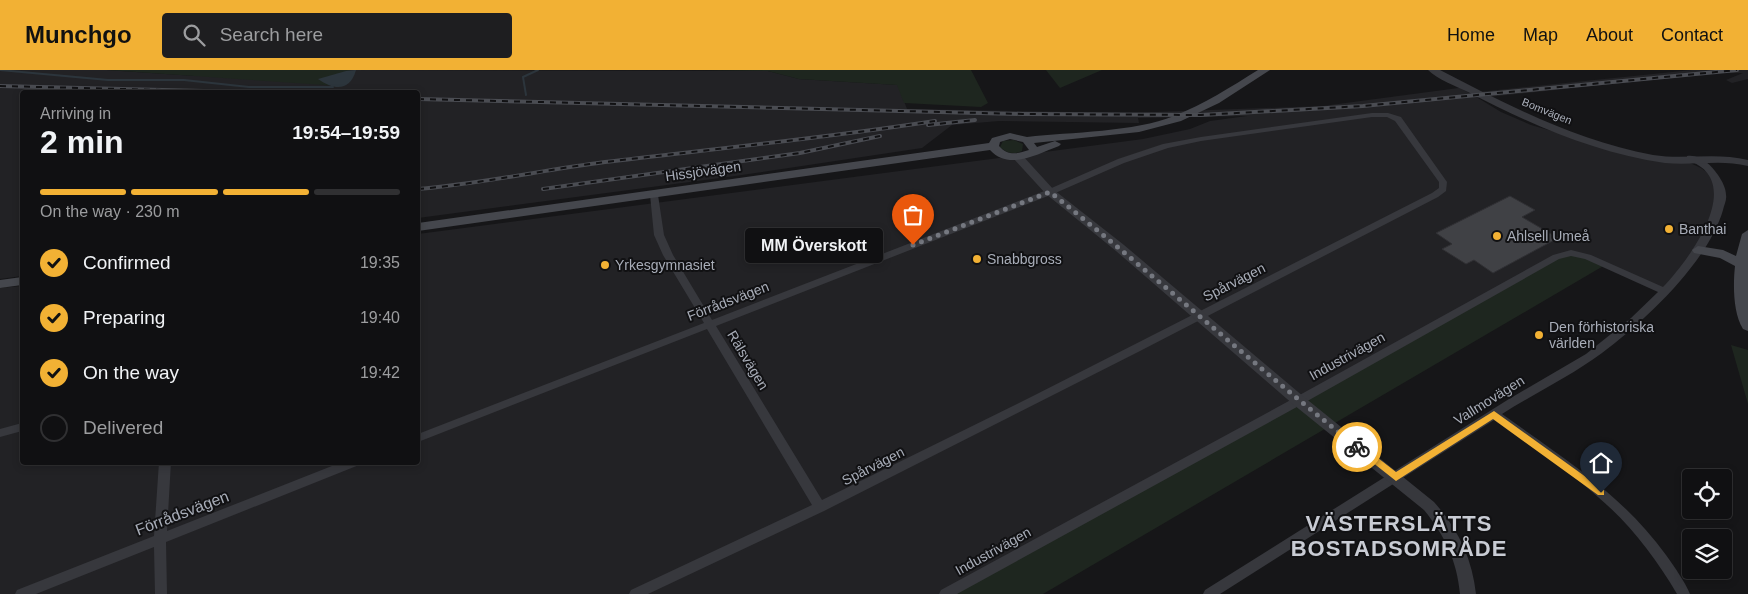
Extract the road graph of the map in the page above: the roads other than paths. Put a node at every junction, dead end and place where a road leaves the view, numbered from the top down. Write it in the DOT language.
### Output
graph roads {
  1 [pos="1265,70"];
  2 [pos="1433,70"];
  3 [pos="1116,132"];
  4 [pos="1027,140"];
  5 [pos="993,146"];
  6 [pos="1734,153"];
  7 [pos="1748,154"];
  8 [pos="1023,155"];
  9 [pos="1680,159"];
  10 [pos="1701,162"];
  11 [pos="1748,163"];
  12 [pos="1050,192"];
  13 [pos="654,195"];
  14 [pos="420,227"];
  15 [pos="1748,234"];
  16 [pos="1698,250"];
  17 [pos="1741,264"];
  18 [pos="20,281"];
  19 [pos="0,284"];
  20 [pos="1664,292"];
  21 [pos="1198,316"];
  22 [pos="709,325"];
  23 [pos="1748,326"];
  24 [pos="1299,401"];
  25 [pos="1494,414"];
  26 [pos="20,428"];
  27 [pos="0,433"];
  28 [pos="420,437"];
  29 [pos="165,465"];
  30 [pos="347,465"];
  31 [pos="1396,477"];
  32 [pos="820,508"];
  33 [pos="160,539"];
  34 [pos="21,594"];
  35 [pos="161,594"];
  36 [pos="635,594"];
  37 [pos="946,594"];
  38 [pos="1209,594"];
  39 [pos="1468,594"];
  40 [pos="1684,594"];
  1 -- 3 [label="main road"];
  2 -- 9 [label="street, Bomvägen"];
  3 -- 4 [label="main road"];
  3 -- 8 [label="main road"];
  4 -- 5 [label="main road, Hissjövägen"];
  4 -- 8 [label="main road"];
  5 -- 8 [label="main road"];
  5 -- 13 [label="main road, Hissjövägen"];
  6 -- 7 [label="street, Bomvägen"];
  6 -- 9 [label="street, Bomvägen"];
  6 -- 10 [label="street, Bomvägen"];
  8 -- 12 [label="street"];
  9 -- 10 [label="street, Bomvägen"];
  10 -- 11 [label="street, Bomvägen"];
  10 -- 16 [label="street, Vallmovägen"];
  12 -- 21 [label="street"];
  12 -- 21 [label="street, Spårvägen"];
  12 -- 22 [label="street, Förrådsvägen"];
  13 -- 14 [label="main road, Hissjövägen"];
  13 -- 22 [label="street, Rälsvägen"];
  15 -- 17 [label="main road"];
  16 -- 17 [label="main road"];
  16 -- 20 [label="street, Vallmovägen"];
  17 -- 23 [label="main road"];
  18 -- 19 [label="main road"];
  20 -- 24 [label="street, Industrivägen"];
  20 -- 25 [label="street, Vallmovägen"];
  21 -- 24 [label="street"];
  21 -- 32 [label="street, Spårvägen"];
  22 -- 28 [label="street, Förrådsvägen"];
  22 -- 32 [label="street, Rälsvägen"];
  24 -- 31 [label="street"];
  24 -- 37 [label="street, Industrivägen"];
  25 -- 31 [label="street, Vallmovägen"];
  25 -- 40 [label="street"];
  26 -- 27 [label="street"];
  29 -- 33 [label="street"];
  30 -- 33 [label="street, Förrådsvägen"];
  31 -- 38 [label="street, Vallmovägen"];
  31 -- 39 [label="street"];
  32 -- 36 [label="street, Spårvägen"];
  33 -- 34 [label="street, Förrådsvägen"];
  33 -- 35 [label="street"];
}
